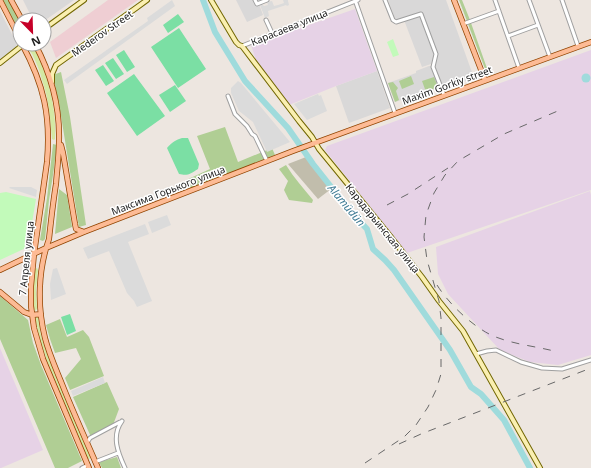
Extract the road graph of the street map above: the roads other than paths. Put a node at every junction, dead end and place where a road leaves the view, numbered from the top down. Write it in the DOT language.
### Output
graph roads {
  1 [pos="0,0"];
  2 [pos="11,0"];
  3 [pos="84,0"];
  4 [pos="147,0"];
  5 [pos="211,0"];
  6 [pos="254,0"];
  7 [pos="267,0"];
  8 [pos="356,0"];
  9 [pos="385,0"];
  10 [pos="454,0"];
  11 [pos="495,0"];
  12 [pos="529,0"];
  13 [pos="562,0"];
  14 [pos="499,11"];
  15 [pos="18,12"];
  16 [pos="266,20"];
  17 [pos="12,23"];
  18 [pos="52,23"];
  19 [pos="463,24"];
  20 [pos="538,25"];
  21 [pos="272,33"];
  22 [pos="508,36"];
  23 [pos="591,42"];
  24 [pos="242,46"];
  25 [pos="578,46"];
  26 [pos="13,52"];
  27 [pos="27,52"];
  28 [pos="38,52"];
  29 [pos="550,57"];
  30 [pos="43,61"];
  31 [pos="0,62"];
  32 [pos="56,65"];
  33 [pos="519,68"];
  34 [pos="485,80"];
  35 [pos="52,89"];
  36 [pos="444,95"];
  37 [pos="228,96"];
  38 [pos="395,113"];
  39 [pos="59,141"];
  40 [pos="49,142"];
  41 [pos="316,142"];
  42 [pos="310,144"];
  43 [pos="267,161"];
  44 [pos="84,232"];
  45 [pos="46,248"];
  46 [pos="34,254"];
  47 [pos="0,270"];
  48 [pos="0,292"];
  49 [pos="41,314"];
  50 [pos="32,315"];
  51 [pos="476,354"];
  52 [pos="591,360"];
  53 [pos="87,443"];
  54 [pos="118,453"];
  55 [pos="95,462"];
  56 [pos="89,467"];
  57 [pos="82,468"];
  58 [pos="98,468"];
  59 [pos="125,468"];
  60 [pos="540,468"];
  1 -- 17 [label="main road"];
  2 -- 15 [label="main road"];
  3 -- 18 [label="street"];
  4 -- 32 [label="street, Mederov Street"];
  5 -- 24 [label="street, Карадарьинская улица"];
  6 -- 7 [label="street"];
  8 -- 21 [label="street, Карасаева улица"];
  8 -- 38 [label="street"];
  9 -- 36 [label="street"];
  10 -- 19 [label="main road"];
  11 -- 14 [label="street"];
  12 -- 20 [label="street"];
  13 -- 25 [label="street"];
  14 -- 19 [label="street"];
  14 -- 22 [label="street"];
  16 -- 21 [label="street"];
  19 -- 34 [label="main road"];
  20 -- 22 [label="street"];
  20 -- 29 [label="street"];
  21 -- 24 [label="street, Карасаева улица"];
  22 -- 33 [label="street"];
  23 -- 25 [label="main road, Maxim Gorkiy street"];
  24 -- 41 [label="street, Карадарьинская улица"];
  25 -- 29 [label="main road, Maxim Gorkiy street"];
  26 -- 31 [label="street"];
  27 -- 40 [label="main road, 7 Апреля улица"];
  28 -- 30 [label="main road, 7 Апреля улица"];
  29 -- 33 [label="main road, Maxim Gorkiy street"];
  30 -- 32 [label="street"];
  30 -- 35 [label="main road, 7 Апреля улица"];
  32 -- 35 [label="street"];
  33 -- 34 [label="main road, Maxim Gorkiy street"];
  34 -- 36 [label="main road, Maxim Gorkiy street"];
  35 -- 39 [label="main road, 7 Апреля улица"];
  36 -- 38 [label="main road, Maxim Gorkiy street"];
  37 -- 43 [label="street"];
  38 -- 41 [label="main road, Maxim Gorkiy street"];
  39 -- 40 [label="main road"];
  39 -- 44 [label="main road"];
  39 -- 45 [label="main road, 7 Апреля улица"];
  40 -- 46 [label="main road, 7 Апреля улица"];
  41 -- 42 [label="main road, Maxim Gorkiy street"];
  41 -- 51 [label="street, Карадарьинская улица"];
  42 -- 43 [label="main road, Максима Горького улица"];
  43 -- 44 [label="main road, Максима Горького улица"];
  44 -- 45 [label="main road, Максима Горького улица"];
  45 -- 46 [label="main road, Максима Горького улица"];
  45 -- 49 [label="main road, 7 Апреля улица"];
  46 -- 47 [label="main road, Максима Горького улица"];
  46 -- 50 [label="main road, 7 Апреля улица"];
  48 -- 50 [label="main road"];
  49 -- 50 [label="main road"];
  49 -- 53 [label="main road, 7 Апреля улица"];
  50 -- 56 [label="main road, 7 Апреля улица"];
  51 -- 52 [label="street"];
  51 -- 60 [label="street, Карадарьинская улица"];
  53 -- 54 [label="street"];
  53 -- 55 [label="main road, 7 Апреля улица"];
  54 -- 55 [label="street"];
  54 -- 59 [label="street"];
  55 -- 56 [label="main road"];
  55 -- 58 [label="main road, 7 Апреля улица"];
  56 -- 57 [label="street"];
}
